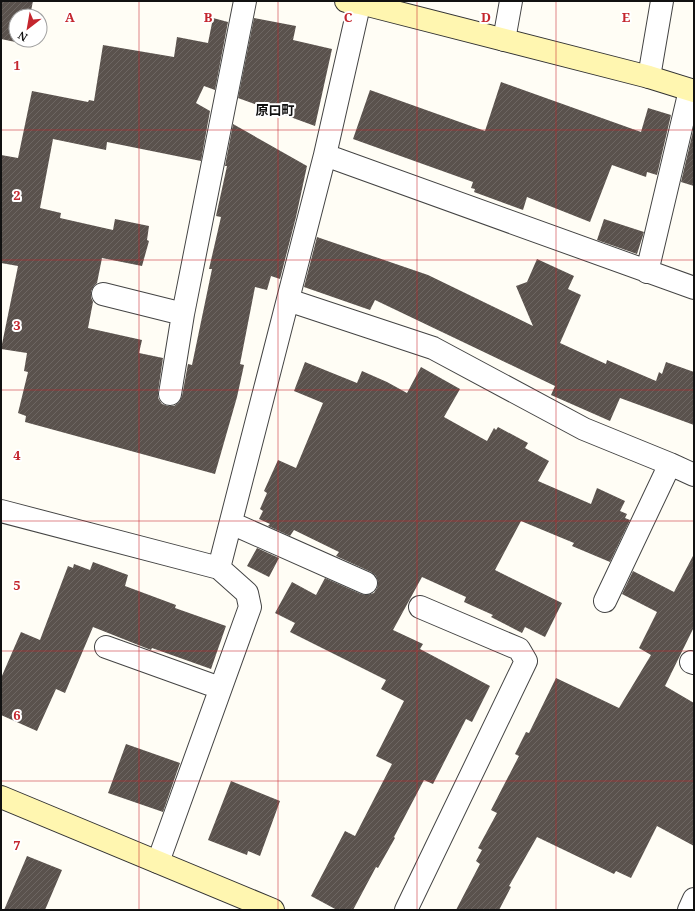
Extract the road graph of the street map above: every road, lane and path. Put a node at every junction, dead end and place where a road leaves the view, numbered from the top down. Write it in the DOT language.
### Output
graph roads {
  1 [pos="245,1"];
  2 [pos="511,1"];
  3 [pos="662,1"];
  4 [pos="355,2"];
  5 [pos="504,40"];
  6 [pos="649,77"];
  7 [pos="692,91"];
  8 [pos="325,155"];
  9 [pos="647,272"];
  10 [pos="694,288"];
  11 [pos="103,294"];
  12 [pos="288,300"];
  13 [pos="183,314"];
  14 [pos="170,394"];
  15 [pos="670,464"];
  16 [pos="694,475"];
  17 [pos="1,512"];
  18 [pos="230,523"];
  19 [pos="219,568"];
  20 [pos="366,583"];
  21 [pos="605,601"];
  22 [pos="420,607"];
  23 [pos="106,647"];
  24 [pos="220,688"];
  25 [pos="1,797"];
  26 [pos="158,862"];
  27 [pos="694,899"];
  28 [pos="273,910"];
  29 [pos="406,910"];
  30 [pos="689,910"];
  1 -- 13 [label="street"];
  2 -- 5 [label="street"];
  3 -- 6 [label="street"];
  4 -- 5 [label="street"];
  4 -- 8 [label="street"];
  5 -- 6 [label="street"];
  6 -- 7 [label="street"];
  7 -- 9 [label="street"];
  8 -- 9 [label="street"];
  8 -- 12 [label="street"];
  9 -- 10 [label="street"];
  11 -- 13 [label="street"];
  12 -- 15 [label="street"];
  12 -- 18 [label="street"];
  13 -- 14 [label="street"];
  15 -- 16 [label="street"];
  15 -- 21 [label="street"];
  17 -- 19 [label="street"];
  18 -- 19 [label="street"];
  18 -- 20 [label="street"];
  19 -- 24 [label="street"];
  22 -- 29 [label="street"];
  23 -- 24 [label="street"];
  24 -- 26 [label="street"];
  25 -- 26 [label="street"];
  26 -- 28 [label="street"];
  27 -- 30 [label="street"];
}
